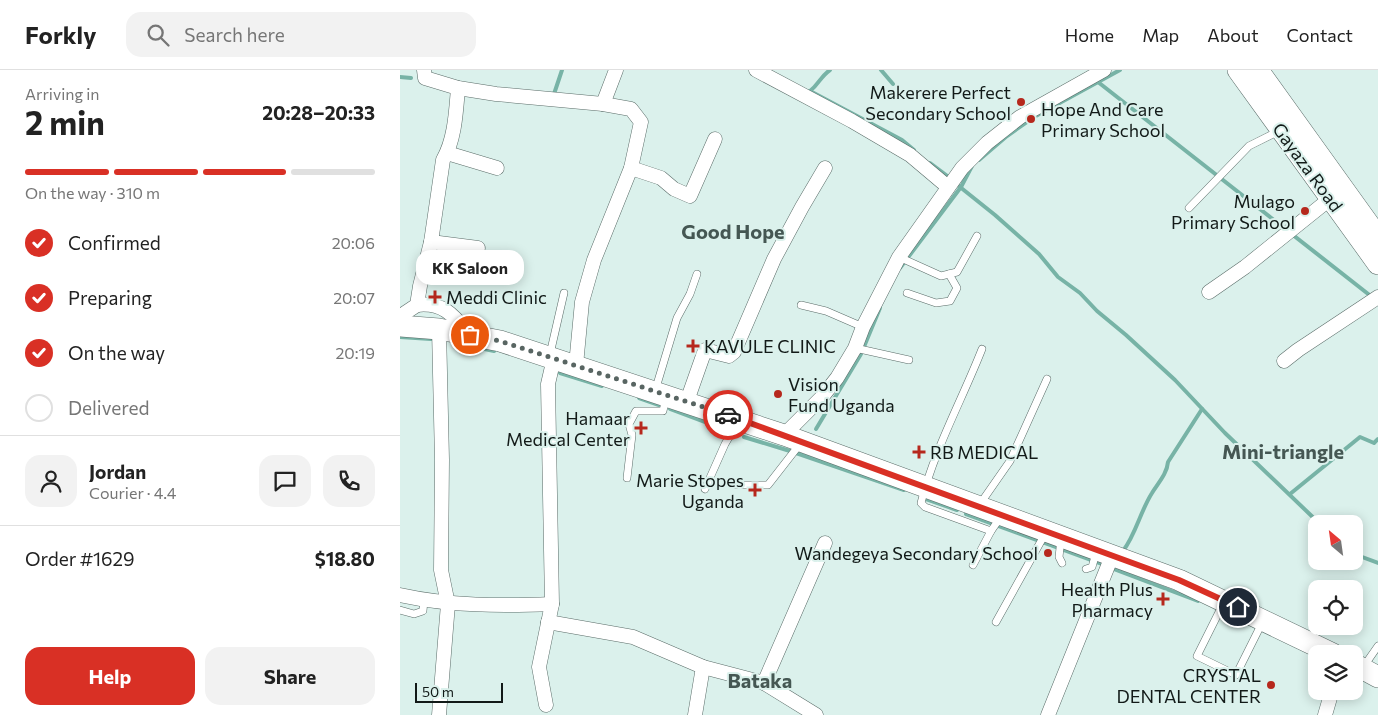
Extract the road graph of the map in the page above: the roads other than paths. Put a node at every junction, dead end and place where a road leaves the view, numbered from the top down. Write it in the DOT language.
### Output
graph roads {
  1 [pos="424,70"];
  2 [pos="616,70"];
  3 [pos="756,70"];
  4 [pos="1104,70"];
  5 [pos="1238,70"];
  6 [pos="1258,70"];
  7 [pos="458,88"];
  8 [pos="602,104"];
  9 [pos="1281,130"];
  10 [pos="715,139"];
  11 [pos="447,153"];
  12 [pos="497,168"];
  13 [pos="630,168"];
  14 [pos="825,168"];
  15 [pos="952,181"];
  16 [pos="1331,198"];
  17 [pos="1189,208"];
  18 [pos="976,236"];
  19 [pos="1378,237"];
  20 [pos="431,242"];
  21 [pos="478,248"];
  22 [pos="899,257"];
  23 [pos="1378,264"];
  24 [pos="697,274"];
  25 [pos="949,274"];
  26 [pos="1209,292"];
  27 [pos="564,293"];
  28 [pos="907,293"];
  29 [pos="1378,297"];
  30 [pos="417,305"];
  31 [pos="801,305"];
  32 [pos="400,319"];
  33 [pos="400,326"];
  34 [pos="863,327"];
  35 [pos="439,329"];
  36 [pos="470,335"];
  37 [pos="855,348"];
  38 [pos="982,348"];
  39 [pos="552,358"];
  40 [pos="909,360"];
  41 [pos="1284,361"];
  42 [pos="576,365"];
  43 [pos="1047,379"];
  44 [pos="670,396"];
  45 [pos="739,419"];
  46 [pos="793,438"];
  47 [pos="627,478"];
  48 [pos="735,485"];
  49 [pos="925,487"];
  50 [pos="705,489"];
  51 [pos="967,509"];
  52 [pos="996,523"];
  53 [pos="1054,534"];
  54 [pos="825,543"];
  55 [pos="1105,553"];
  56 [pos="1062,563"];
  57 [pos="973,565"];
  58 [pos="1086,569"];
  59 [pos="400,595"];
  60 [pos="424,600"];
  61 [pos="1225,601"];
  62 [pos="448,604"];
  63 [pos="552,604"];
  64 [pos="400,610"];
  65 [pos="1263,620"];
  66 [pos="548,622"];
  67 [pos="996,622"];
  68 [pos="1314,645"];
  69 [pos="1378,646"];
  70 [pos="703,667"];
  71 [pos="1365,670"];
  72 [pos="764,683"];
  73 [pos="1329,700"];
  74 [pos="546,705"];
  75 [pos="439,715"];
  76 [pos="695,715"];
  77 [pos="816,715"];
  78 [pos="1048,715"];
  79 [pos="1325,715"];
  1 -- 7 [label="street"];
  2 -- 8 [label="street"];
  3 -- 15 [label="street"];
  4 -- 15 [label="street"];
  5 -- 9 [label="main road, Gayaza Road"];
  6 -- 19 [label="main road, Gayaza Road"];
  7 -- 8 [label="street"];
  7 -- 11 [label="street"];
  8 -- 13 [label="street"];
  9 -- 16 [label="main road, Gayaza Road"];
  9 -- 17 [label="lane"];
  10 -- 13 [label="street"];
  11 -- 12 [label="street"];
  11 -- 20 [label="street"];
  13 -- 42 [label="street"];
  14 -- 44 [label="street"];
  15 -- 22 [label="street"];
  16 -- 23 [label="main road, Gayaza Road"];
  16 -- 26 [label="street"];
  18 -- 25 [label="lane"];
  20 -- 21 [label="street"];
  20 -- 30 [label="street"];
  22 -- 25 [label="lane"];
  22 -- 34 [label="street"];
  24 -- 44 [label="lane"];
  25 -- 28 [label="lane"];
  27 -- 39 [label="lane"];
  29 -- 41 [label="street"];
  30 -- 32 [label="street"];
  30 -- 36 [label="street"];
  31 -- 34 [label="lane"];
  33 -- 35 [label="main road"];
  34 -- 37 [label="street"];
  35 -- 36 [label="main road"];
  35 -- 62 [label="street"];
  36 -- 39 [label="main road"];
  37 -- 40 [label="lane"];
  37 -- 46 [label="street"];
  38 -- 49 [label="lane"];
  39 -- 42 [label="main road"];
  39 -- 63 [label="street"];
  42 -- 44 [label="main road"];
  43 -- 51 [label="lane"];
  44 -- 45 [label="main road"];
  44 -- 47 [label="lane"];
  45 -- 46 [label="main road"];
  45 -- 50 [label="lane"];
  46 -- 48 [label="lane"];
  46 -- 49 [label="main road"];
  49 -- 51 [label="main road"];
  51 -- 52 [label="main road"];
  52 -- 53 [label="main road"];
  52 -- 57 [label="lane"];
  53 -- 55 [label="main road"];
  53 -- 56 [label="lane"];
  53 -- 67 [label="lane"];
  54 -- 72 [label="street"];
  55 -- 58 [label="lane"];
  55 -- 61 [label="main road"];
  55 -- 78 [label="street"];
  59 -- 60 [label="street"];
  60 -- 62 [label="street"];
  60 -- 64 [label="lane"];
  61 -- 65 [label="main road"];
  61 -- 65 [label="lane"];
  62 -- 63 [label="street"];
  62 -- 75 [label="street"];
  63 -- 66 [label="street"];
  65 -- 68 [label="main road"];
  66 -- 70 [label="street"];
  66 -- 74 [label="street"];
  69 -- 71 [label="lane"];
  70 -- 72 [label="street"];
  70 -- 76 [label="street"];
  72 -- 77 [label="street"];
  73 -- 79 [label="street"];
}
